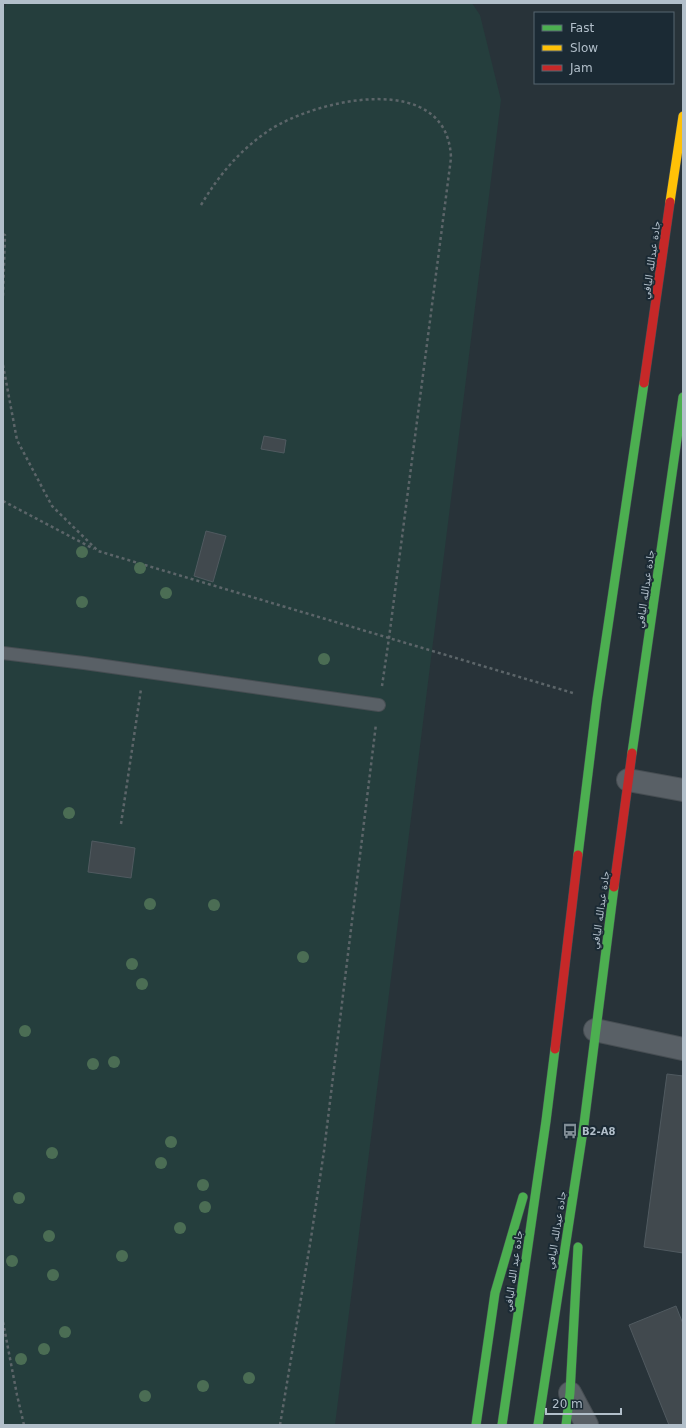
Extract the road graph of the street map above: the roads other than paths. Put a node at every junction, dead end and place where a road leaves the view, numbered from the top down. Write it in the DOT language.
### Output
graph roads {
  1 [pos="683,116"];
  2 [pos="683,397"];
  3 [pos="3,653"];
  4 [pos="379,705"];
  5 [pos="628,780"];
  6 [pos="683,790"];
  7 [pos="595,1030"];
  8 [pos="683,1049"];
  9 [pos="546,1121"];
  10 [pos="584,1124"];
  11 [pos="579,1219"];
  12 [pos="578,1235"];
  13 [pos="570,1393"];
  14 [pos="476,1425"];
  15 [pos="502,1425"];
  16 [pos="538,1425"];
  17 [pos="566,1425"];
  18 [pos="587,1425"];
  1 -- 9 [label="highway, جادة عبدالله اليافي"];
  2 -- 5 [label="highway, جادة عبدالله اليافي"];
  3 -- 4 [label="lane"];
  5 -- 6 [label="street"];
  5 -- 7 [label="highway, جادة عبدالله اليافي"];
  7 -- 8 [label="street"];
  7 -- 10 [label="highway, جادة عبدالله اليافي"];
  9 -- 14 [label="highway"];
  9 -- 15 [label="highway, جادة عبد الله اليافي"];
  10 -- 11 [label="highway"];
  10 -- 16 [label="highway, جادة عبدالله اليافي"];
  12 -- 13 [label="highway"];
  13 -- 17 [label="highway"];
  13 -- 18 [label="street"];
}
